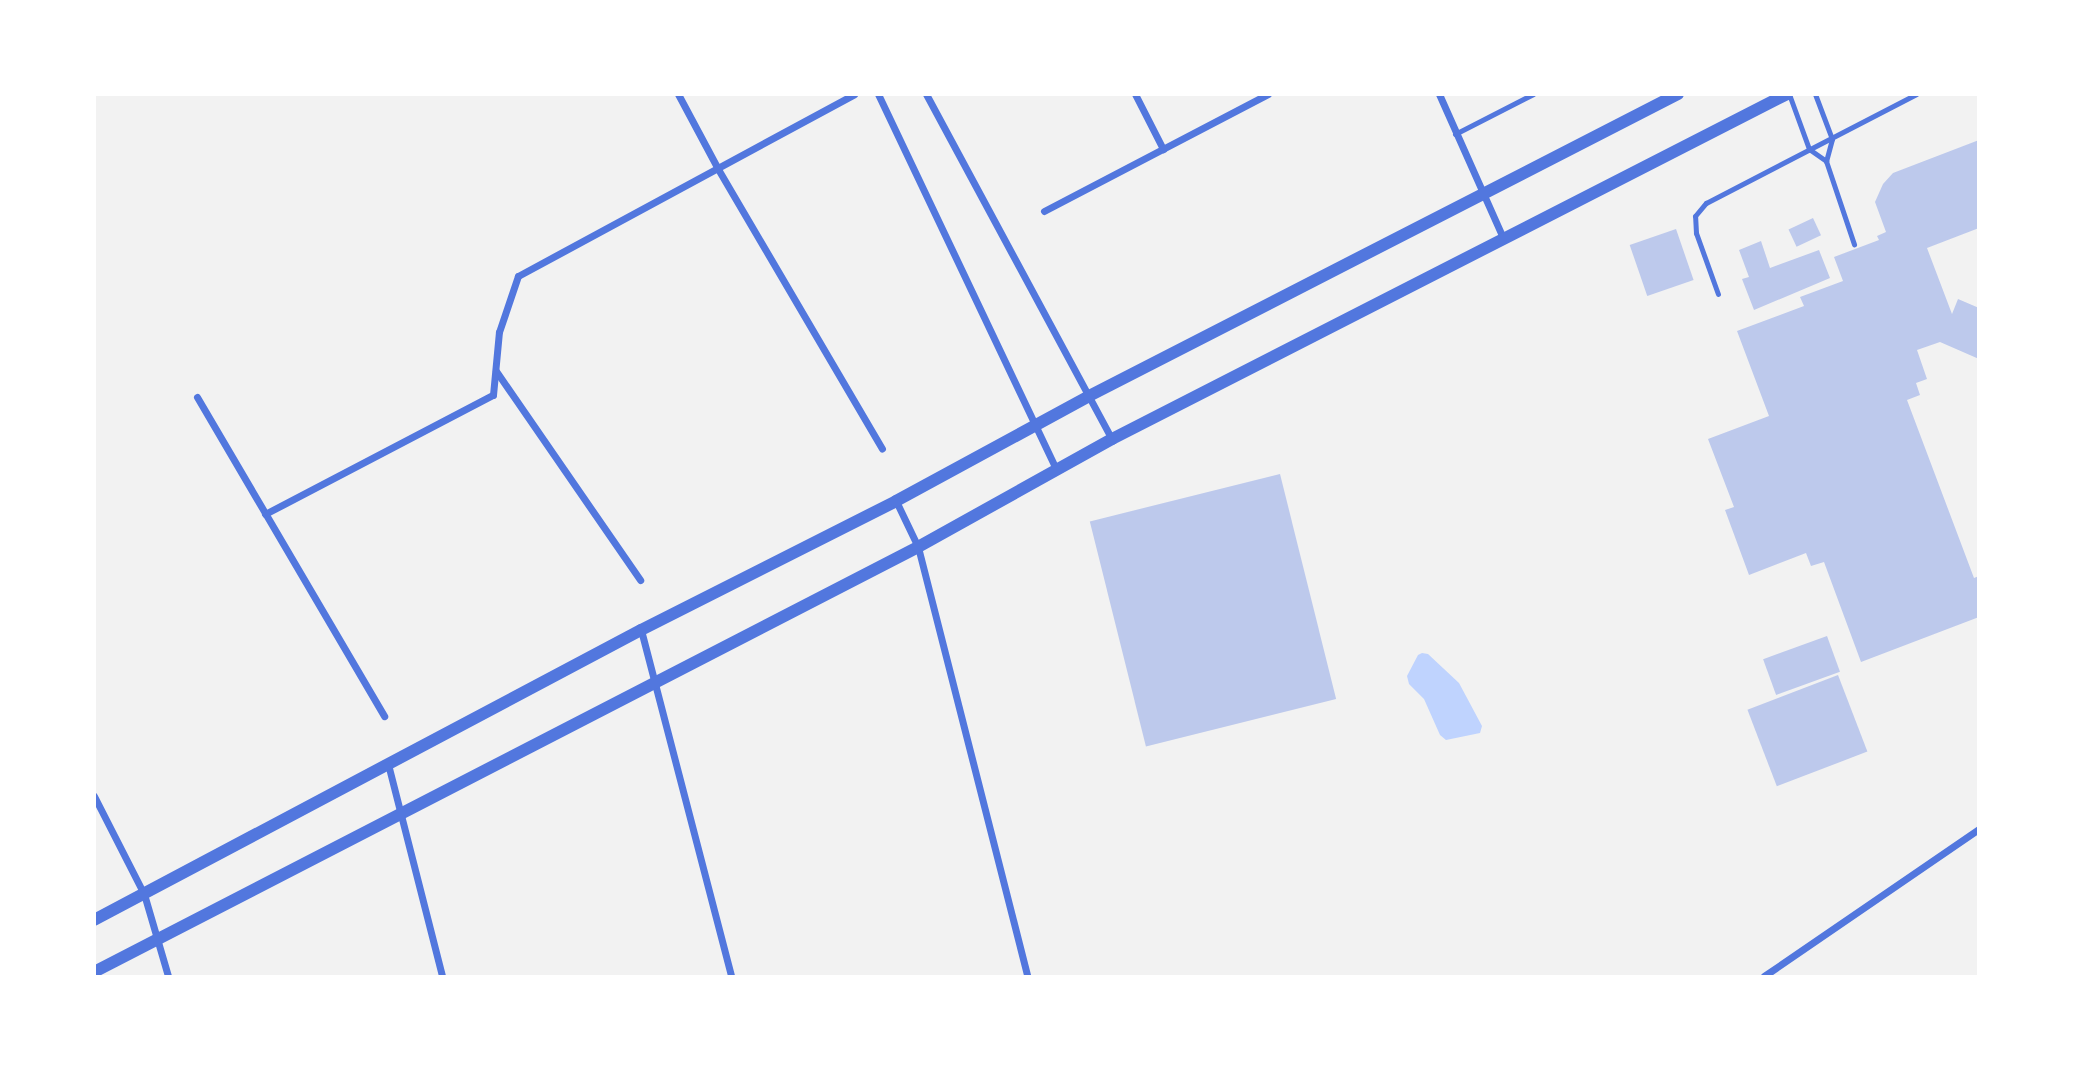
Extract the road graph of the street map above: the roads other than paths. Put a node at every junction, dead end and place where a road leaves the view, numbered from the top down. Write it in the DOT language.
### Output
graph roads {
  1 [pos="678,94"];
  2 [pos="854,94"];
  3 [pos="878,94"];
  4 [pos="926,94"];
  5 [pos="1135,94"];
  6 [pos="1268,94"];
  7 [pos="1439,94"];
  8 [pos="1533,94"];
  9 [pos="1678,94"];
  10 [pos="1788,94"];
  11 [pos="1815,94"];
  12 [pos="1916,94"];
  13 [pos="1455,134"];
  14 [pos="1832,139"];
  15 [pos="1163,149"];
  16 [pos="1809,149"];
  17 [pos="1826,161"];
  18 [pos="718,169"];
  19 [pos="1483,197"];
  20 [pos="1044,211"];
  21 [pos="1503,238"];
  22 [pos="1854,244"];
  23 [pos="1718,294"];
  24 [pos="495,370"];
  25 [pos="1089,396"];
  26 [pos="197,397"];
  27 [pos="1035,424"];
  28 [pos="1112,439"];
  29 [pos="882,449"];
  30 [pos="1057,471"];
  31 [pos="896,501"];
  32 [pos="265,514"];
  33 [pos="918,547"];
  34 [pos="640,580"];
  35 [pos="641,630"];
  36 [pos="655,681"];
  37 [pos="384,716"];
  38 [pos="388,764"];
  39 [pos="94,796"];
  40 [pos="401,814"];
  41 [pos="1979,829"];
  42 [pos="144,894"];
  43 [pos="94,920"];
  44 [pos="158,937"];
  45 [pos="94,972"];
  46 [pos="168,976"];
  47 [pos="442,976"];
  48 [pos="731,976"];
  49 [pos="1027,976"];
  50 [pos="1764,976"];
  1 -- 18 [label="street"];
  2 -- 18 [label="street"];
  3 -- 27 [label="street"];
  4 -- 25 [label="street"];
  5 -- 15 [label="street"];
  6 -- 15 [label="street"];
  7 -- 13 [label="street"];
  8 -- 13 [label="lane"];
  9 -- 19 [label="street"];
  10 -- 16 [label="lane"];
  10 -- 21 [label="street"];
  11 -- 14 [label="lane"];
  12 -- 14 [label="lane"];
  13 -- 19 [label="street"];
  14 -- 16 [label="lane"];
  14 -- 17 [label="lane"];
  15 -- 20 [label="street"];
  16 -- 17 [label="lane"];
  16 -- 23 [label="lane"];
  17 -- 22 [label="lane"];
  18 -- 24 [label="street"];
  18 -- 29 [label="street"];
  19 -- 21 [label="street"];
  19 -- 25 [label="street"];
  21 -- 28 [label="street"];
  24 -- 32 [label="street"];
  24 -- 34 [label="street"];
  25 -- 27 [label="street"];
  25 -- 28 [label="street"];
  26 -- 32 [label="street"];
  27 -- 30 [label="street"];
  27 -- 31 [label="street"];
  28 -- 30 [label="street"];
  30 -- 33 [label="street"];
  31 -- 33 [label="street"];
  31 -- 35 [label="street"];
  32 -- 37 [label="street"];
  33 -- 36 [label="street"];
  33 -- 49 [label="street"];
  35 -- 36 [label="street"];
  35 -- 38 [label="street"];
  36 -- 40 [label="street"];
  36 -- 48 [label="street"];
  38 -- 40 [label="street"];
  38 -- 42 [label="street"];
  39 -- 42 [label="street"];
  40 -- 44 [label="street"];
  40 -- 47 [label="street"];
  41 -- 50 [label="street"];
  42 -- 43 [label="street"];
  42 -- 44 [label="street"];
  44 -- 45 [label="street"];
  44 -- 46 [label="street"];
}
